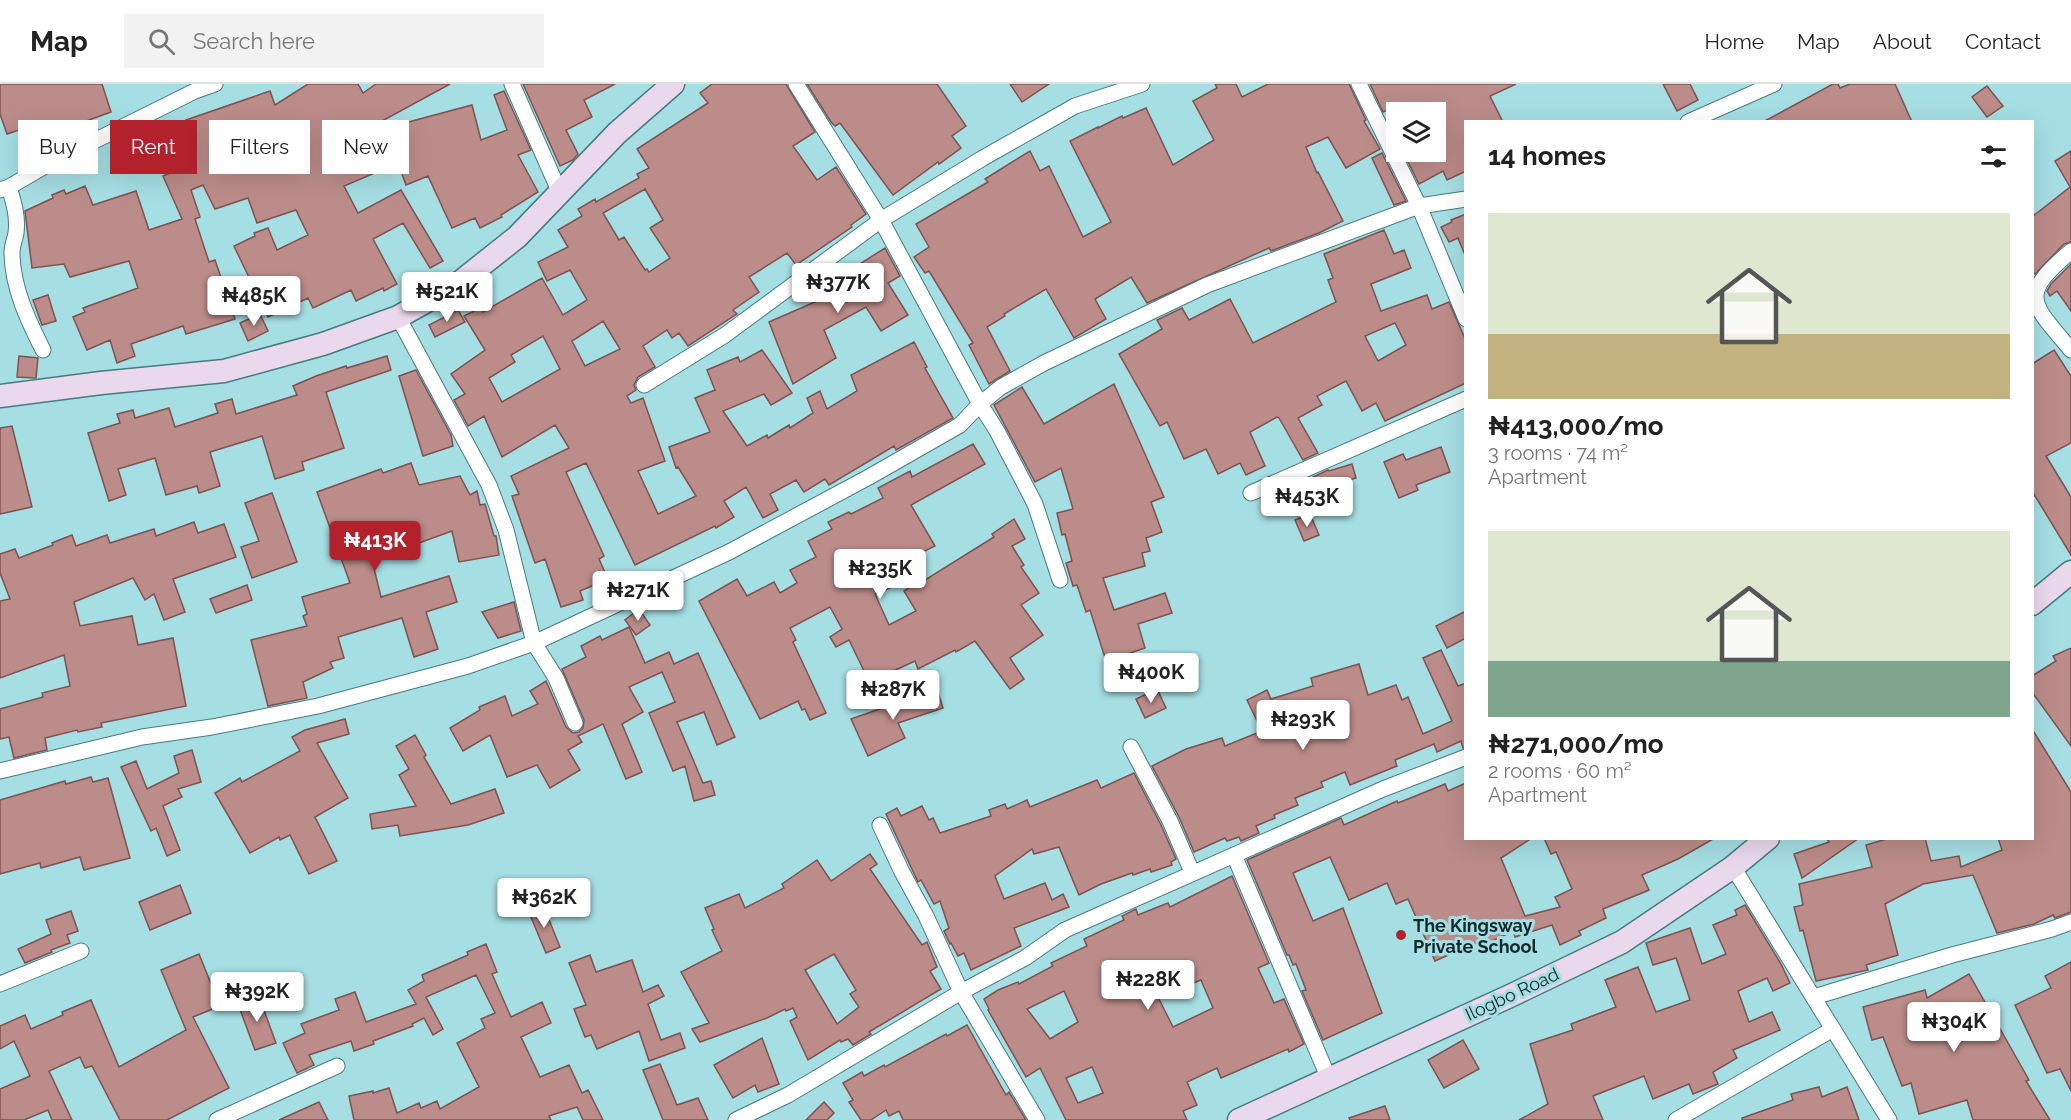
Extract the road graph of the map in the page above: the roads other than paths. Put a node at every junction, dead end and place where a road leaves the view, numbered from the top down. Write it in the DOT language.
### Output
graph roads {
  1 [pos="215,84"];
  2 [pos="512,84"];
  3 [pos="673,84"];
  4 [pos="796,84"];
  5 [pos="1142,84"];
  6 [pos="1359,84"];
  7 [pos="1774,84"];
  8 [pos="1693,120"];
  9 [pos="5,189"];
  10 [pos="560,193"];
  11 [pos="1464,199"];
  12 [pos="1419,206"];
  13 [pos="881,220"];
  14 [pos="2071,251"];
  15 [pos="1464,314"];
  16 [pos="398,317"];
  17 [pos="43,350"];
  18 [pos="2071,350"];
  19 [pos="644,385"];
  20 [pos="0,396"];
  21 [pos="1464,400"];
  22 [pos="980,404"];
  23 [pos="1251,493"];
  24 [pos="2071,572"];
  25 [pos="1060,580"];
  26 [pos="2034,602"];
  27 [pos="534,643"];
  28 [pos="575,723"];
  29 [pos="1131,747"];
  30 [pos="1464,758"];
  31 [pos="0,771"];
  32 [pos="880,825"];
  33 [pos="1766,840"];
  34 [pos="1234,855"];
  35 [pos="1733,867"];
  36 [pos="1192,872"];
  37 [pos="2071,922"];
  38 [pos="81,951"];
  39 [pos="0,984"];
  40 [pos="961,992"];
  41 [pos="1814,997"];
  42 [pos="1833,1029"];
  43 [pos="337,1066"];
  44 [pos="1329,1079"];
  45 [pos="217,1120"];
  46 [pos="736,1120"];
  47 [pos="1037,1120"];
  48 [pos="1239,1120"];
  49 [pos="1676,1120"];
  50 [pos="1889,1120"];
  1 -- 9 [label="street"];
  2 -- 10 [label="street"];
  3 -- 10 [label="main road"];
  4 -- 13 [label="street"];
  5 -- 13 [label="street"];
  6 -- 12 [label="street"];
  7 -- 8 [label="street"];
  9 -- 17 [label="street"];
  10 -- 16 [label="main road"];
  11 -- 12 [label="street"];
  12 -- 15 [label="street"];
  12 -- 22 [label="street"];
  13 -- 19 [label="street"];
  13 -- 22 [label="street"];
  14 -- 18 [label="street"];
  16 -- 20 [label="main road"];
  16 -- 27 [label="street"];
  21 -- 23 [label="street"];
  22 -- 25 [label="street"];
  22 -- 27 [label="street"];
  24 -- 26 [label="main road"];
  27 -- 28 [label="street"];
  27 -- 31 [label="street"];
  29 -- 36 [label="street"];
  30 -- 34 [label="street"];
  32 -- 40 [label="street"];
  33 -- 35 [label="main road, Ilogbo Road"];
  34 -- 36 [label="street"];
  34 -- 44 [label="street"];
  35 -- 41 [label="street"];
  35 -- 44 [label="main road, Ilogbo Road"];
  36 -- 40 [label="street"];
  37 -- 41 [label="street"];
  38 -- 39 [label="street"];
  40 -- 46 [label="street"];
  40 -- 47 [label="street"];
  41 -- 42 [label="street"];
  42 -- 49 [label="street"];
  42 -- 50 [label="street"];
  43 -- 45 [label="street"];
  44 -- 48 [label="main road, Ilogbo Road"];
}
